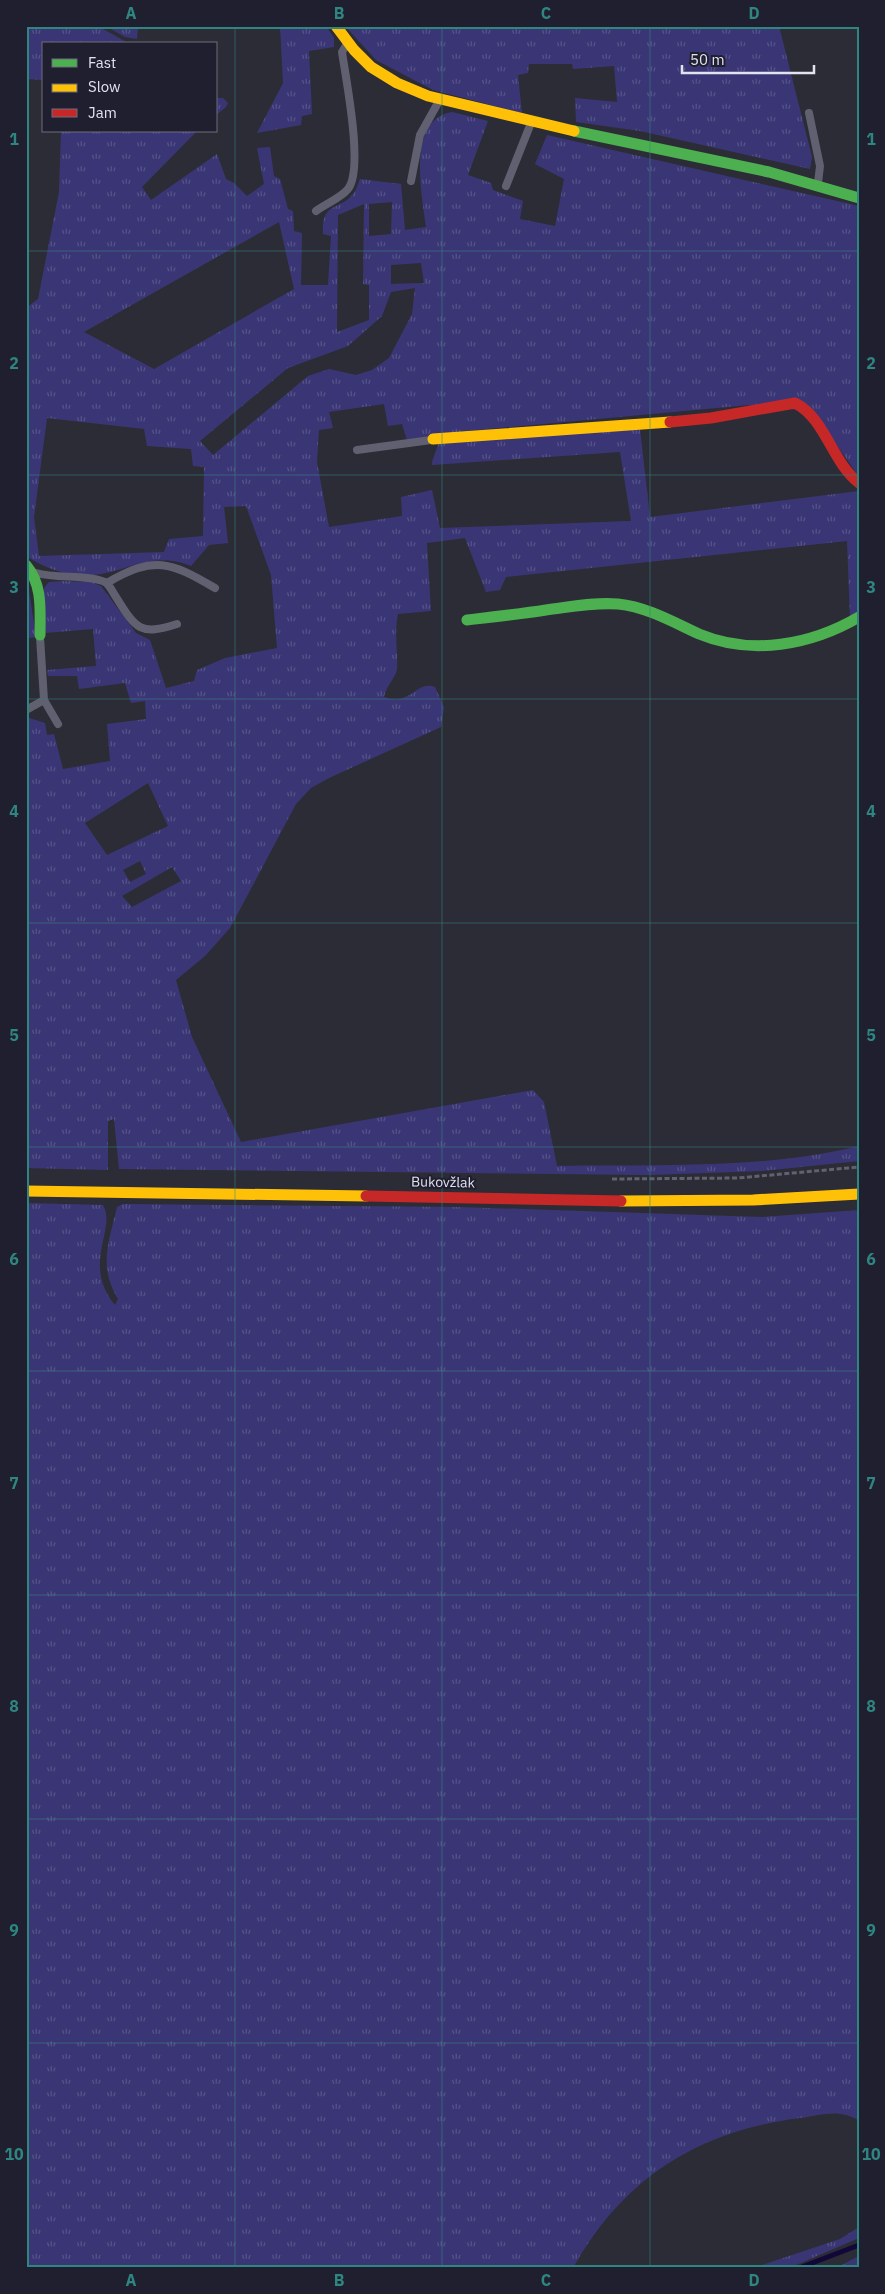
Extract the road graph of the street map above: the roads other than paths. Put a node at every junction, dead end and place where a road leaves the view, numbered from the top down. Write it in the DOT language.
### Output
graph roads {
  1 [pos="336,26"];
  2 [pos="348,42"];
  3 [pos="440,99"];
  4 [pos="810,113"];
  5 [pos="532,121"];
  6 [pos="410,181"];
  7 [pos="506,186"];
  8 [pos="818,188"];
  9 [pos="859,198"];
  10 [pos="316,211"];
  11 [pos="433,439"];
  12 [pos="357,450"];
  13 [pos="859,483"];
  14 [pos="30,568"];
  15 [pos="107,583"];
  16 [pos="215,588"];
  17 [pos="859,617"];
  18 [pos="466,620"];
  19 [pos="177,624"];
  20 [pos="40,635"];
  21 [pos="44,700"];
  22 [pos="26,710"];
  23 [pos="58,724"];
  24 [pos="26,1191"];
  25 [pos="859,1194"];
  1 -- 2 [label="street"];
  2 -- 3 [label="street"];
  2 -- 10 [label="lane"];
  3 -- 5 [label="street"];
  3 -- 6 [label="lane"];
  4 -- 8 [label="lane"];
  5 -- 7 [label="lane"];
  5 -- 8 [label="street"];
  8 -- 9 [label="street"];
  11 -- 12 [label="lane"];
  11 -- 13 [label="street"];
  14 -- 15 [label="lane"];
  14 -- 20 [label="street"];
  15 -- 16 [label="lane"];
  15 -- 19 [label="lane"];
  17 -- 18 [label="street"];
  20 -- 21 [label="lane"];
  21 -- 22 [label="lane"];
  21 -- 23 [label="lane"];
  24 -- 25 [label="street, Bukovžlak"];
}
